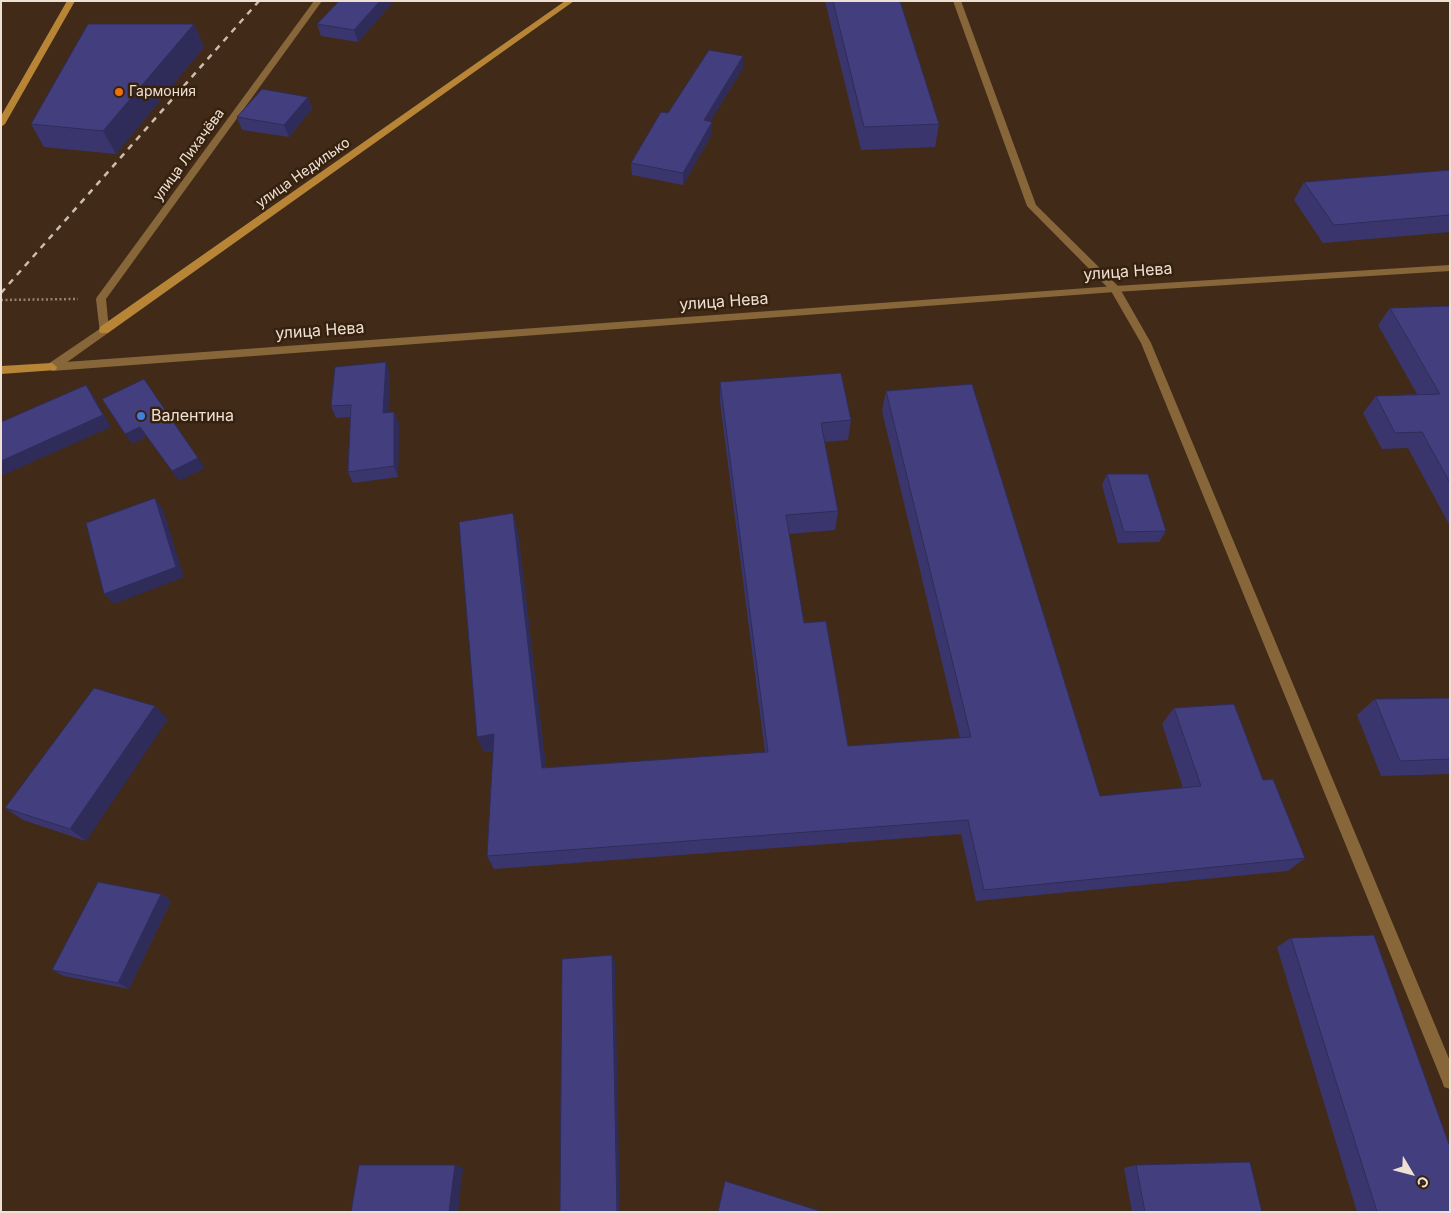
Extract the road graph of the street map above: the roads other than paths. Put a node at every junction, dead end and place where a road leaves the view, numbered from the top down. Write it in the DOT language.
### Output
graph roads {
  1 [pos="71,1"];
  2 [pos="318,1"];
  3 [pos="570,1"];
  4 [pos="957,1"];
  5 [pos="1,124"];
  6 [pos="1450,268"];
  7 [pos="1115,289"];
  8 [pos="104,330"];
  9 [pos="52,367"];
  10 [pos="1,370"];
  11 [pos="1450,1081"];
  1 -- 5 [label="main road"];
  2 -- 8 [label="street, улица Лихачёва"];
  3 -- 8 [label="main road, улица Недилько"];
  4 -- 7 [label="street"];
  6 -- 7 [label="street, улица Нева"];
  7 -- 9 [label="street, улица Нева"];
  7 -- 11 [label="street"];
  8 -- 9 [label="street, улица Недилько"];
  9 -- 10 [label="main road, улица Нева"];
}
